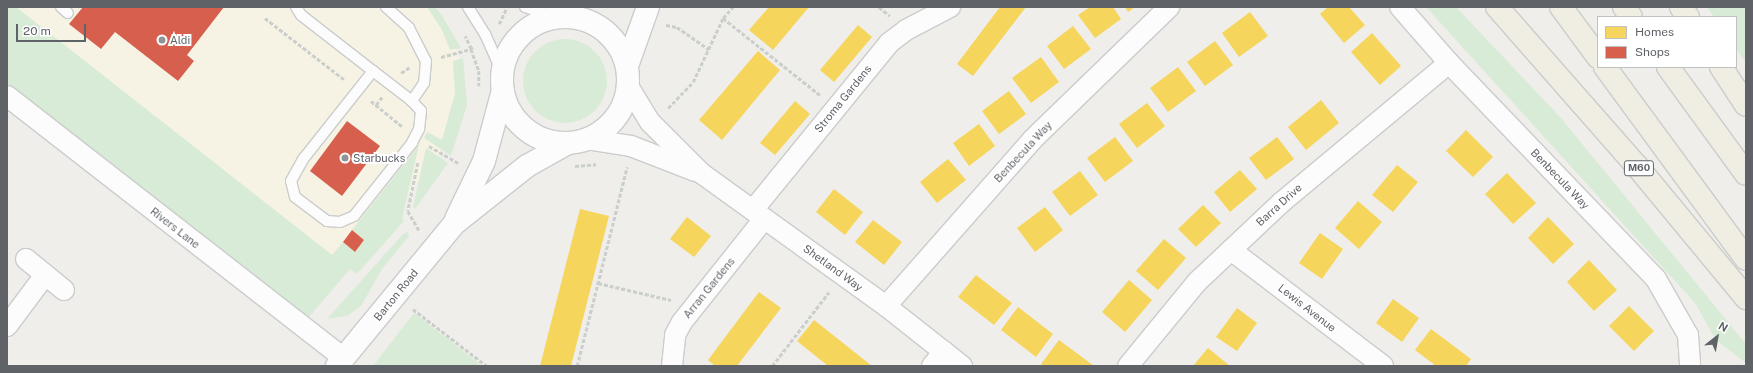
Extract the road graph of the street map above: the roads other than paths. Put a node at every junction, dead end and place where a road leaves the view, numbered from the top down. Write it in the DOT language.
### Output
graph roads {
  1 [pos="296,7"];
  2 [pos="386,7"];
  3 [pos="468,7"];
  4 [pos="525,7"];
  5 [pos="594,7"];
  6 [pos="648,7"];
  7 [pos="950,7"];
  8 [pos="1169,7"];
  9 [pos="1400,7"];
  10 [pos="1497,7"];
  11 [pos="1561,7"];
  12 [pos="1624,7"];
  13 [pos="1682,7"];
  14 [pos="1630,16"];
  15 [pos="1687,16"];
  16 [pos="565,17"];
  17 [pos="1597,56"];
  18 [pos="1449,63"];
  19 [pos="1606,68"];
  20 [pos="1669,68"];
  21 [pos="1722,68"];
  22 [pos="373,71"];
  23 [pos="628,76"];
  24 [pos="502,81"];
  25 [pos="7,96"];
  26 [pos="412,102"];
  27 [pos="1746,105"];
  28 [pos="577,141"];
  29 [pos="701,173"];
  30 [pos="1746,174"];
  31 [pos="758,214"];
  32 [pos="454,224"];
  33 [pos="1231,250"];
  34 [pos="26,259"];
  35 [pos="1746,259"];
  36 [pos="46,275"];
  37 [pos="64,290"];
  38 [pos="1746,298"];
  39 [pos="886,306"];
  40 [pos="7,326"];
  41 [pos="938,359"];
  42 [pos="340,362"];
  43 [pos="672,366"];
  44 [pos="962,366"];
  45 [pos="1128,366"];
  46 [pos="1383,366"];
  47 [pos="1690,366"];
  1 -- 22 [label="lane"];
  2 -- 26 [label="lane"];
  3 -- 24 [label="lane"];
  4 -- 16 [label="lane"];
  5 -- 16 [label="main road"];
  6 -- 23 [label="main road"];
  7 -- 31 [label="street, Stroma Gardens"];
  8 -- 39 [label="street, Benbecula Way"];
  9 -- 18 [label="street, Benbecula Way"];
  10 -- 38 [label="highway, M60"];
  11 -- 17 [label="highway"];
  12 -- 14 [label="highway"];
  13 -- 15 [label="highway"];
  16 -- 23 [label="main road"];
  16 -- 24 [label="main road"];
  18 -- 33 [label="street, Barra Drive"];
  18 -- 47 [label="street, Benbecula Way"];
  19 -- 35 [label="highway, M60"];
  20 -- 30 [label="highway"];
  21 -- 27 [label="highway"];
  22 -- 26 [label="lane"];
  22 -- 26 [label="lane"];
  23 -- 28 [label="main road"];
  23 -- 29 [label="street, Shetland Way"];
  24 -- 28 [label="main road"];
  24 -- 32 [label="main road, Barton Road"];
  25 -- 42 [label="street, Rivers Lane"];
  28 -- 29 [label="street, Shetland Way"];
  28 -- 32 [label="main road, Barton Road"];
  29 -- 31 [label="street, Shetland Way"];
  31 -- 39 [label="street, Shetland Way"];
  31 -- 43 [label="street, Arran Gardens"];
  32 -- 42 [label="main road, Barton Road"];
  33 -- 45 [label="street, Barra Drive"];
  33 -- 46 [label="street, Lewis Avenue"];
  34 -- 36 [label="street"];
  36 -- 37 [label="street"];
  36 -- 40 [label="street"];
  39 -- 41 [label="street, Shetland Way"];
  41 -- 44 [label="street, Shetland Way"];
}
